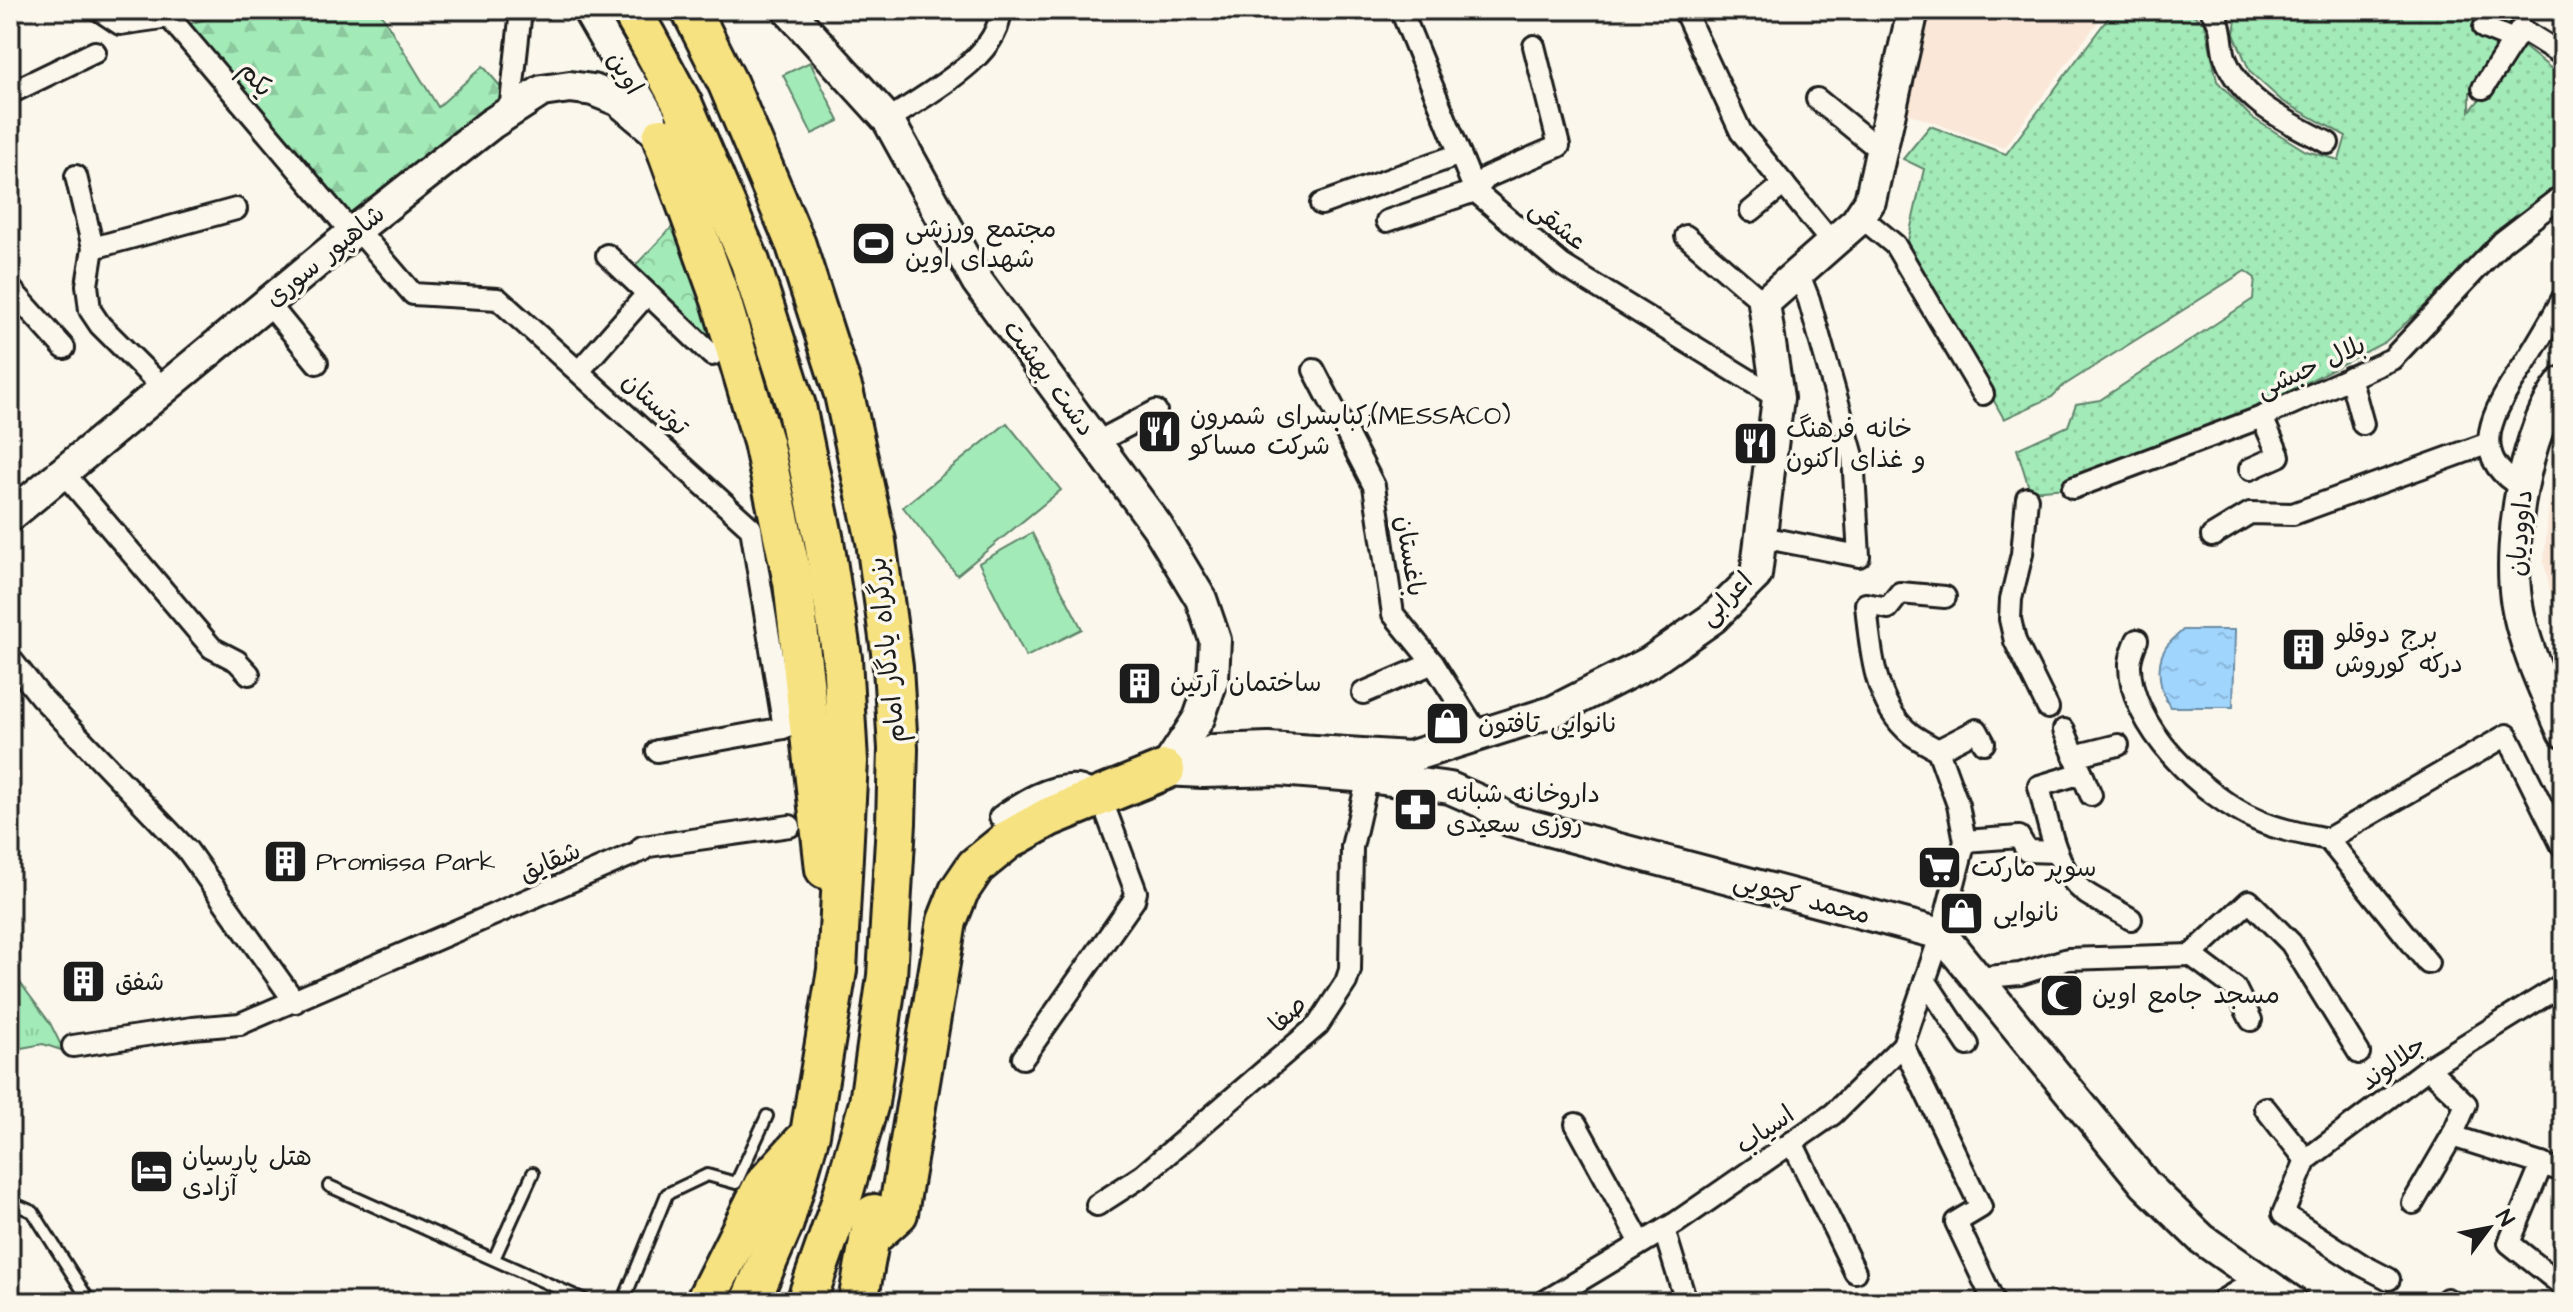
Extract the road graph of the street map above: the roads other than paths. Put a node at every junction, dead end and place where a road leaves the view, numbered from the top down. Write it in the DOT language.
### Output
graph roads {
  1 [pos="99,10"];
  2 [pos="521,10"];
  3 [pos="588,10"];
  4 [pos="788,10"];
  5 [pos="1000,10"];
  6 [pos="1401,10"];
  7 [pos="1684,10"];
  8 [pos="1913,10"];
  9 [pos="2211,10"];
  10 [pos="693,14"];
  11 [pos="638,19"];
  12 [pos="2519,26"];
  13 [pos="2484,28"];
  14 [pos="1534,46"];
  15 [pos="95,52"];
  16 [pos="2563,55"];
  17 [pos="620,65"];
  18 [pos="2483,88"];
  19 [pos="10,93"];
  20 [pos="1817,99"];
  21 [pos="510,112"];
  22 [pos="888,120"];
  23 [pos="662,137"];
  24 [pos="2328,143"];
  25 [pos="1881,151"];
  26 [pos="1460,154"];
  27 [pos="76,176"];
  28 [pos="1784,184"];
  29 [pos="1475,191"];
  30 [pos="2563,195"];
  31 [pos="1321,204"];
  32 [pos="236,209"];
  33 [pos="1751,211"];
  34 [pos="1860,216"];
  35 [pos="1387,221"];
  36 [pos="354,231"];
  37 [pos="1686,236"];
  38 [pos="1832,243"];
  39 [pos="93,248"];
  40 [pos="607,255"];
  41 [pos="1798,272"];
  42 [pos="10,288"];
  43 [pos="647,294"];
  44 [pos="2563,298"];
  45 [pos="268,303"];
  46 [pos="1764,303"];
  47 [pos="64,348"];
  48 [pos="712,355"];
  49 [pos="317,363"];
  50 [pos="580,370"];
  51 [pos="1314,370"];
  52 [pos="2350,377"];
  53 [pos="2563,382"];
  54 [pos="163,388"];
  55 [pos="1983,394"];
  56 [pos="1778,398"];
  57 [pos="1156,411"];
  58 [pos="2262,417"];
  59 [pos="2363,424"];
  60 [pos="1097,442"];
  61 [pos="2489,443"];
  62 [pos="2250,469"];
  63 [pos="62,471"];
  64 [pos="2073,488"];
  65 [pos="2523,488"];
  66 [pos="2027,498"];
  67 [pos="10,516"];
  68 [pos="2212,536"];
  69 [pos="1761,537"];
  70 [pos="1945,597"];
  71 [pos="2137,640"];
  72 [pos="10,658"];
  73 [pos="1433,663"];
  74 [pos="249,674"];
  75 [pos="1363,693"];
  76 [pos="2048,708"];
  77 [pos="2064,730"];
  78 [pos="2563,732"];
  79 [pos="1480,737"];
  80 [pos="1984,743"];
  81 [pos="2118,745"];
  82 [pos="1938,750"];
  83 [pos="657,751"];
  84 [pos="2078,765"];
  85 [pos="1165,770"];
  86 [pos="1368,777"];
  87 [pos="2091,795"];
  88 [pos="1101,798"];
  89 [pos="1000,817"];
  90 [pos="790,826"];
  91 [pos="2328,839"];
  92 [pos="1965,841"];
  93 [pos="2563,848"];
  94 [pos="2057,852"];
  95 [pos="894,862"];
  96 [pos="2131,919"];
  97 [pos="1941,934"];
  98 [pos="2191,955"];
  99 [pos="2428,963"];
  100 [pos="837,970"];
  101 [pos="1977,978"];
  102 [pos="1925,980"];
  103 [pos="2563,984"];
  104 [pos="295,1002"];
  105 [pos="2251,1020"];
  106 [pos="1903,1045"];
  107 [pos="1968,1045"];
  108 [pos="73,1046"];
  109 [pos="2359,1053"];
  110 [pos="1023,1058"];
  111 [pos="2428,1068"];
  112 [pos="2265,1108"];
  113 [pos="767,1116"];
  114 [pos="1576,1124"];
  115 [pos="810,1134"];
  116 [pos="2452,1136"];
  117 [pos="1792,1142"];
  118 [pos="2306,1160"];
  119 [pos="2542,1164"];
  120 [pos="2563,1171"];
  121 [pos="533,1173"];
  122 [pos="329,1186"];
  123 [pos="10,1202"];
  124 [pos="2413,1203"];
  125 [pos="1097,1205"];
  126 [pos="1664,1230"];
  127 [pos="869,1239"];
  128 [pos="1641,1243"];
  129 [pos="494,1259"];
  130 [pos="1855,1272"];
  131 [pos="2260,1278"];
  132 [pos="2389,1279"];
  133 [pos="2563,1286"];
  134 [pos="90,1302"];
  135 [pos="589,1302"];
  136 [pos="623,1302"];
  137 [pos="705,1302"];
  138 [pos="750,1302"];
  139 [pos="806,1302"];
  140 [pos="858,1302"];
  141 [pos="1544,1302"];
  142 [pos="1686,1302"];
  143 [pos="1994,1302"];
  144 [pos="2220,1302"];
  145 [pos="2292,1302"];
  1 -- 36 [label="street, یکم"];
  2 -- 21 [label="street"];
  3 -- 17 [label="street, اوین"];
  4 -- 22 [label="street, دشت بهشت"];
  5 -- 22 [label="street"];
  6 -- 26 [label="street, عشقی"];
  7 -- 28 [label="street"];
  8 -- 25 [label="street"];
  9 -- 24 [label="street"];
  10 -- 95 [label="highway, بزرگراه یادگار امام"];
  11 -- 17 [label="street"];
  11 -- 100 [label="highway, بزرگراه یادگار امام"];
  12 -- 13 [label="street"];
  12 -- 16 [label="street"];
  12 -- 18 [label="street"];
  14 -- 29 [label="street"];
  15 -- 19 [label="street"];
  17 -- 23 [label="street, اوین"];
  20 -- 25 [label="street"];
  21 -- 23 [label="street, شاهپور سوری"];
  21 -- 36 [label="street, شاهپور سوری"];
  22 -- 60 [label="street, دشت بهشت"];
  23 -- 100 [label="highway"];
  25 -- 34 [label="street"];
  26 -- 29 [label="street, عشقی"];
  26 -- 31 [label="street"];
  27 -- 39 [label="street"];
  28 -- 33 [label="street"];
  28 -- 38 [label="street"];
  29 -- 35 [label="street"];
  29 -- 56 [label="street, عشقی"];
  30 -- 52 [label="street, بلال حبشی"];
  32 -- 39 [label="street"];
  34 -- 38 [label="street"];
  34 -- 55 [label="street"];
  36 -- 45 [label="street, شاهپور سوری"];
  36 -- 50 [label="street, توتستان"];
  37 -- 46 [label="street"];
  38 -- 41 [label="street"];
  39 -- 54 [label="street"];
  40 -- 43 [label="street"];
  41 -- 46 [label="street"];
  41 -- 69 [label="street"];
  42 -- 47 [label="street"];
  43 -- 48 [label="street"];
  43 -- 50 [label="street"];
  44 -- 61 [label="street"];
  45 -- 49 [label="street"];
  45 -- 54 [label="street, شاهپور سوری"];
  46 -- 56 [label="street, اعرابی"];
  50 -- 83 [label="street, توتستان"];
  51 -- 73 [label="street, باغستان"];
  52 -- 58 [label="street, بلال حبشی"];
  52 -- 59 [label="street"];
  53 -- 65 [label="street, داوودیان"];
  54 -- 63 [label="street, شاهپور سوری"];
  56 -- 69 [label="street, اعرابی"];
  57 -- 60 [label="street"];
  58 -- 62 [label="street"];
  58 -- 64 [label="street, بلال حبشی"];
  60 -- 85 [label="street, دشت بهشت"];
  61 -- 65 [label="street"];
  61 -- 68 [label="street"];
  63 -- 67 [label="street, شاهپور سوری"];
  63 -- 74 [label="street"];
  65 -- 78 [label="street, داوودیان"];
  66 -- 76 [label="street"];
  69 -- 79 [label="street, اعرابی"];
  70 -- 82 [label="street"];
  71 -- 91 [label="street"];
  72 -- 104 [label="street"];
  73 -- 75 [label="street"];
  73 -- 79 [label="street, باغستان"];
  77 -- 84 [label="street"];
  79 -- 85 [label="street, اعرابی"];
  80 -- 82 [label="street"];
  81 -- 84 [label="street"];
  82 -- 92 [label="street"];
  84 -- 87 [label="street"];
  84 -- 94 [label="street"];
  85 -- 86 [label="street, محمد کچویی"];
  85 -- 88 [label="highway"];
  86 -- 97 [label="street, محمد کچویی"];
  86 -- 125 [label="street, صفا"];
  88 -- 89 [label="street"];
  88 -- 110 [label="street"];
  88 -- 127 [label="highway"];
  90 -- 104 [label="street, شقایق"];
  91 -- 93 [label="street"];
  91 -- 99 [label="street"];
  92 -- 94 [label="street"];
  92 -- 97 [label="street, اسیاب"];
  94 -- 96 [label="street"];
  95 -- 127 [label="highway"];
  95 -- 139 [label="highway, بزرگراه یادگار امام"];
  97 -- 101 [label="street"];
  97 -- 102 [label="street, اسیاب"];
  98 -- 101 [label="street"];
  98 -- 105 [label="street"];
  98 -- 109 [label="street"];
  100 -- 115 [label="highway, بزرگراه یادگار امام"];
  101 -- 131 [label="street"];
  102 -- 106 [label="street, اسیاب"];
  102 -- 107 [label="street"];
  103 -- 111 [label="street, جلالوند"];
  104 -- 108 [label="street, شقایق"];
  106 -- 117 [label="street, اسیاب"];
  106 -- 143 [label="street"];
  111 -- 116 [label="street"];
  111 -- 118 [label="street, جلالوند"];
  112 -- 118 [label="street"];
  113 -- 136 [label="lane"];
  114 -- 128 [label="street"];
  115 -- 137 [label="highway"];
  115 -- 138 [label="highway, بزرگراه یادگار امام"];
  116 -- 119 [label="street"];
  116 -- 124 [label="street"];
  117 -- 126 [label="street, اسیاب"];
  117 -- 130 [label="street"];
  118 -- 132 [label="street, جلالوند"];
  119 -- 120 [label="street"];
  119 -- 133 [label="street"];
  121 -- 129 [label="lane"];
  122 -- 129 [label="lane"];
  123 -- 134 [label="lane"];
  126 -- 128 [label="street, اسیاب"];
  126 -- 142 [label="street"];
  127 -- 140 [label="highway"];
  128 -- 141 [label="street, اسیاب"];
  129 -- 135 [label="lane"];
  131 -- 144 [label="street"];
  131 -- 145 [label="street"];
}
